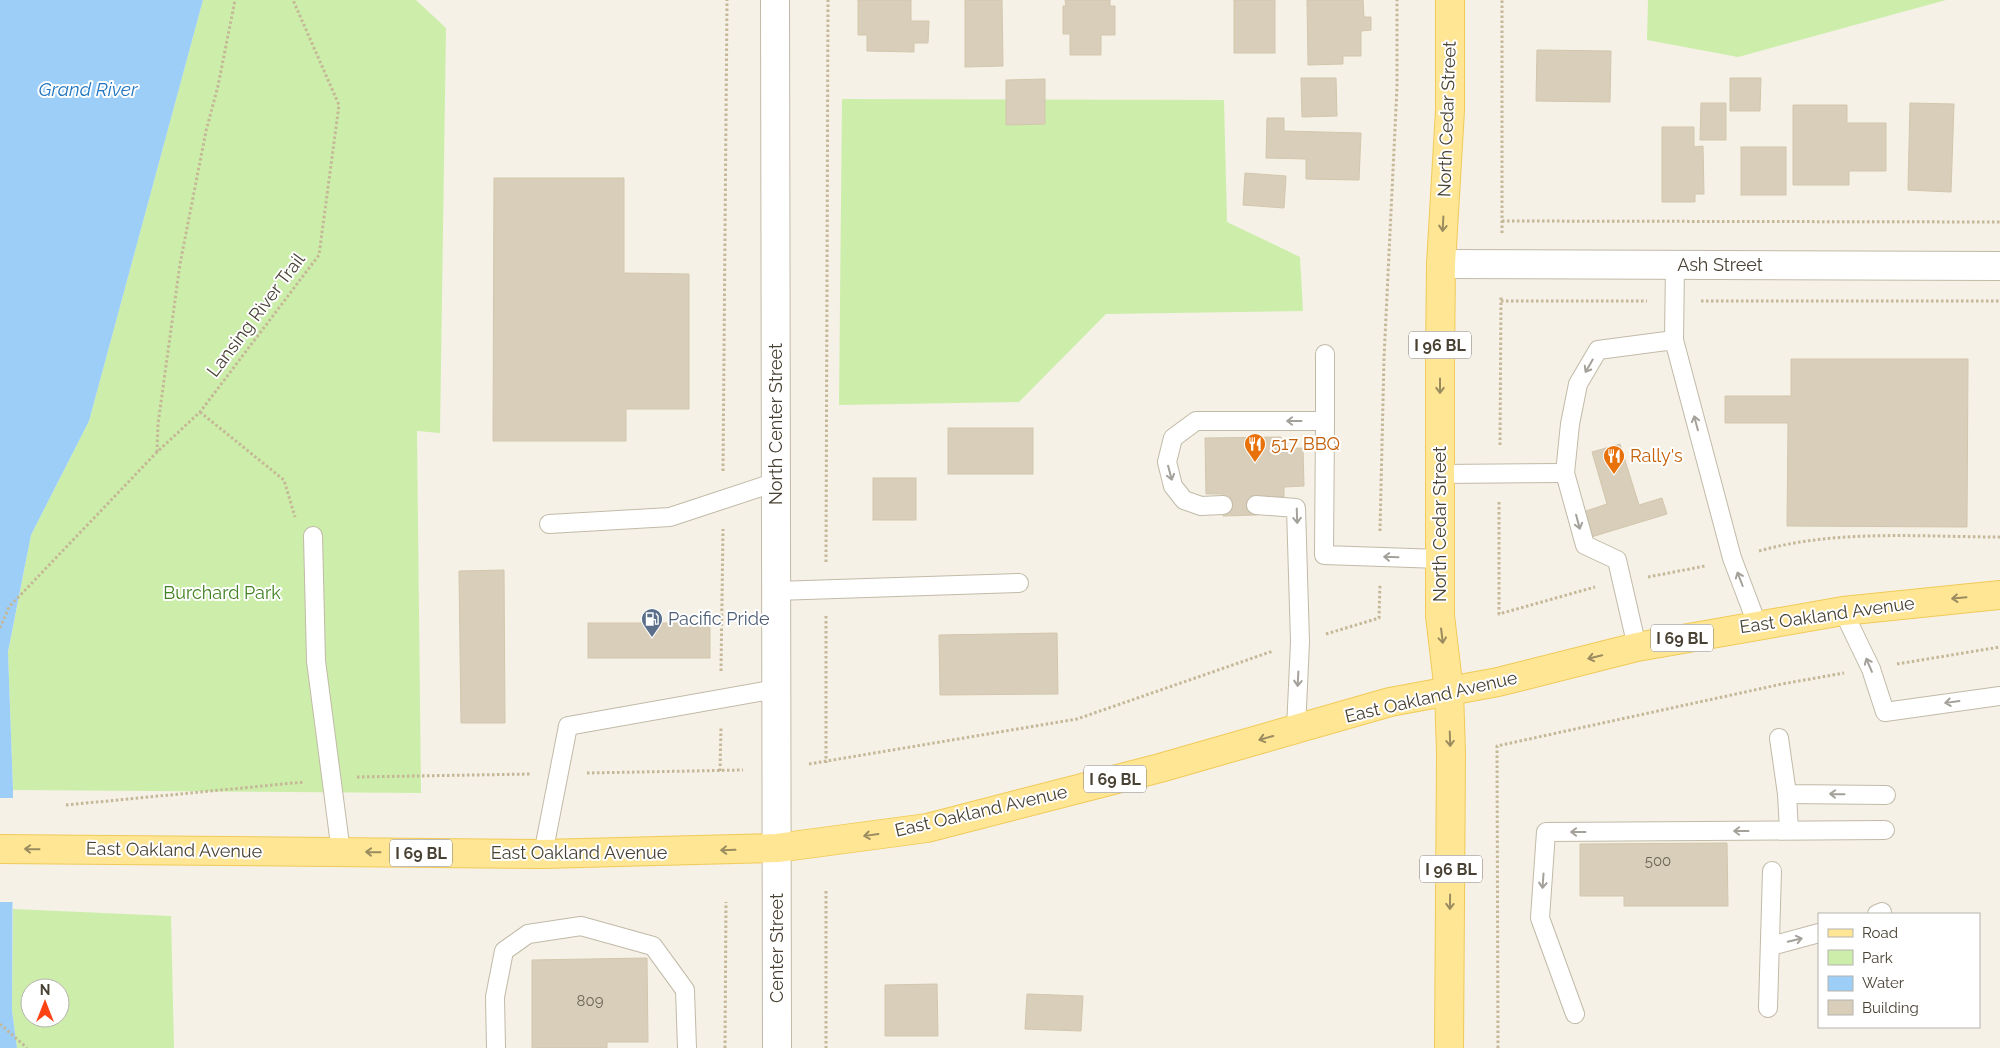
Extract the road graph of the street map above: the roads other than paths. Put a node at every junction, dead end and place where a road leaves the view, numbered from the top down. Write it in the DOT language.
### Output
graph roads {
  1 [pos="775,0"];
  2 [pos="1450,0"];
  3 [pos="1441,264"];
  4 [pos="1675,265"];
  5 [pos="2000,266"];
  6 [pos="1674,340"];
  7 [pos="1325,354"];
  8 [pos="1325,421"];
  9 [pos="1565,473"];
  10 [pos="1441,474"];
  11 [pos="776,482"];
  12 [pos="1223,505"];
  13 [pos="1256,505"];
  14 [pos="549,524"];
  15 [pos="313,536"];
  16 [pos="1440,559"];
  17 [pos="1019,583"];
  18 [pos="776,591"];
  19 [pos="2000,595"];
  20 [pos="1843,611"];
  21 [pos="1757,624"];
  22 [pos="1637,646"];
  23 [pos="776,689"];
  24 [pos="1449,691"];
  25 [pos="2000,696"];
  26 [pos="1296,729"];
  27 [pos="1779,738"];
  28 [pos="1787,794"];
  29 [pos="1886,795"];
  30 [pos="1789,830"];
  31 [pos="1885,830"];
  32 [pos="777,848"];
  33 [pos="0,849"];
  34 [pos="341,852"];
  35 [pos="543,854"];
  36 [pos="1772,871"];
  37 [pos="1818,933"];
  38 [pos="1771,946"];
  39 [pos="1768,1008"];
  40 [pos="1575,1014"];
  41 [pos="496,1048"];
  42 [pos="687,1048"];
  43 [pos="777,1048"];
  44 [pos="1449,1048"];
  1 -- 11 [label="street, North Center Street"];
  2 -- 3 [label="main road, North Cedar Street / I 96 BL, one-way"];
  3 -- 4 [label="street, Ash Street"];
  3 -- 10 [label="main road, North Cedar Street / I 96 BL, one-way"];
  4 -- 5 [label="street, Ash Street"];
  4 -- 6 [label="lane"];
  6 -- 9 [label="lane, one-way"];
  21 -- 6 [label="lane, one-way"];
  7 -- 8 [label="lane"];
  8 -- 12 [label="lane, one-way"];
  16 -- 8 [label="lane, one-way"];
  9 -- 10 [label="lane"];
  9 -- 22 [label="lane, one-way"];
  10 -- 16 [label="main road, North Cedar Street / I 96 BL"];
  11 -- 14 [label="lane"];
  11 -- 18 [label="street, North Center Street"];
  13 -- 26 [label="lane, one-way"];
  15 -- 34 [label="lane"];
  16 -- 24 [label="main road, North Cedar Street / I 96 BL, one-way"];
  17 -- 18 [label="lane"];
  18 -- 23 [label="street, North Center Street"];
  19 -- 20 [label="main road, East Oakland Avenue / I 69 BL, one-way"];
  20 -- 21 [label="main road, East Oakland Avenue / I 69 BL"];
  25 -- 20 [label="lane, one-way"];
  21 -- 22 [label="main road, East Oakland Avenue / I 69 BL"];
  22 -- 24 [label="main road, East Oakland Avenue / I 69 BL, one-way"];
  23 -- 32 [label="street, North Center Street"];
  23 -- 35 [label="lane"];
  24 -- 26 [label="main road, East Oakland Avenue / I 69 BL"];
  24 -- 44 [label="main road, North Cedar Street / I 96 BL, one-way"];
  26 -- 32 [label="main road, East Oakland Avenue / I 69 BL, one-way"];
  27 -- 28 [label="lane"];
  29 -- 28 [label="lane, one-way"];
  28 -- 30 [label="lane"];
  30 -- 31 [label="lane"];
  30 -- 40 [label="lane, one-way"];
  32 -- 35 [label="main road, East Oakland Avenue / I 69 BL, one-way"];
  32 -- 43 [label="street, Center Street"];
  34 -- 33 [label="main road, East Oakland Avenue / I 69 BL, one-way"];
  35 -- 34 [label="main road, East Oakland Avenue / I 69 BL, one-way"];
  36 -- 38 [label="lane"];
  38 -- 37 [label="lane, one-way"];
  38 -- 39 [label="lane"];
  41 -- 42 [label="lane"];
}
